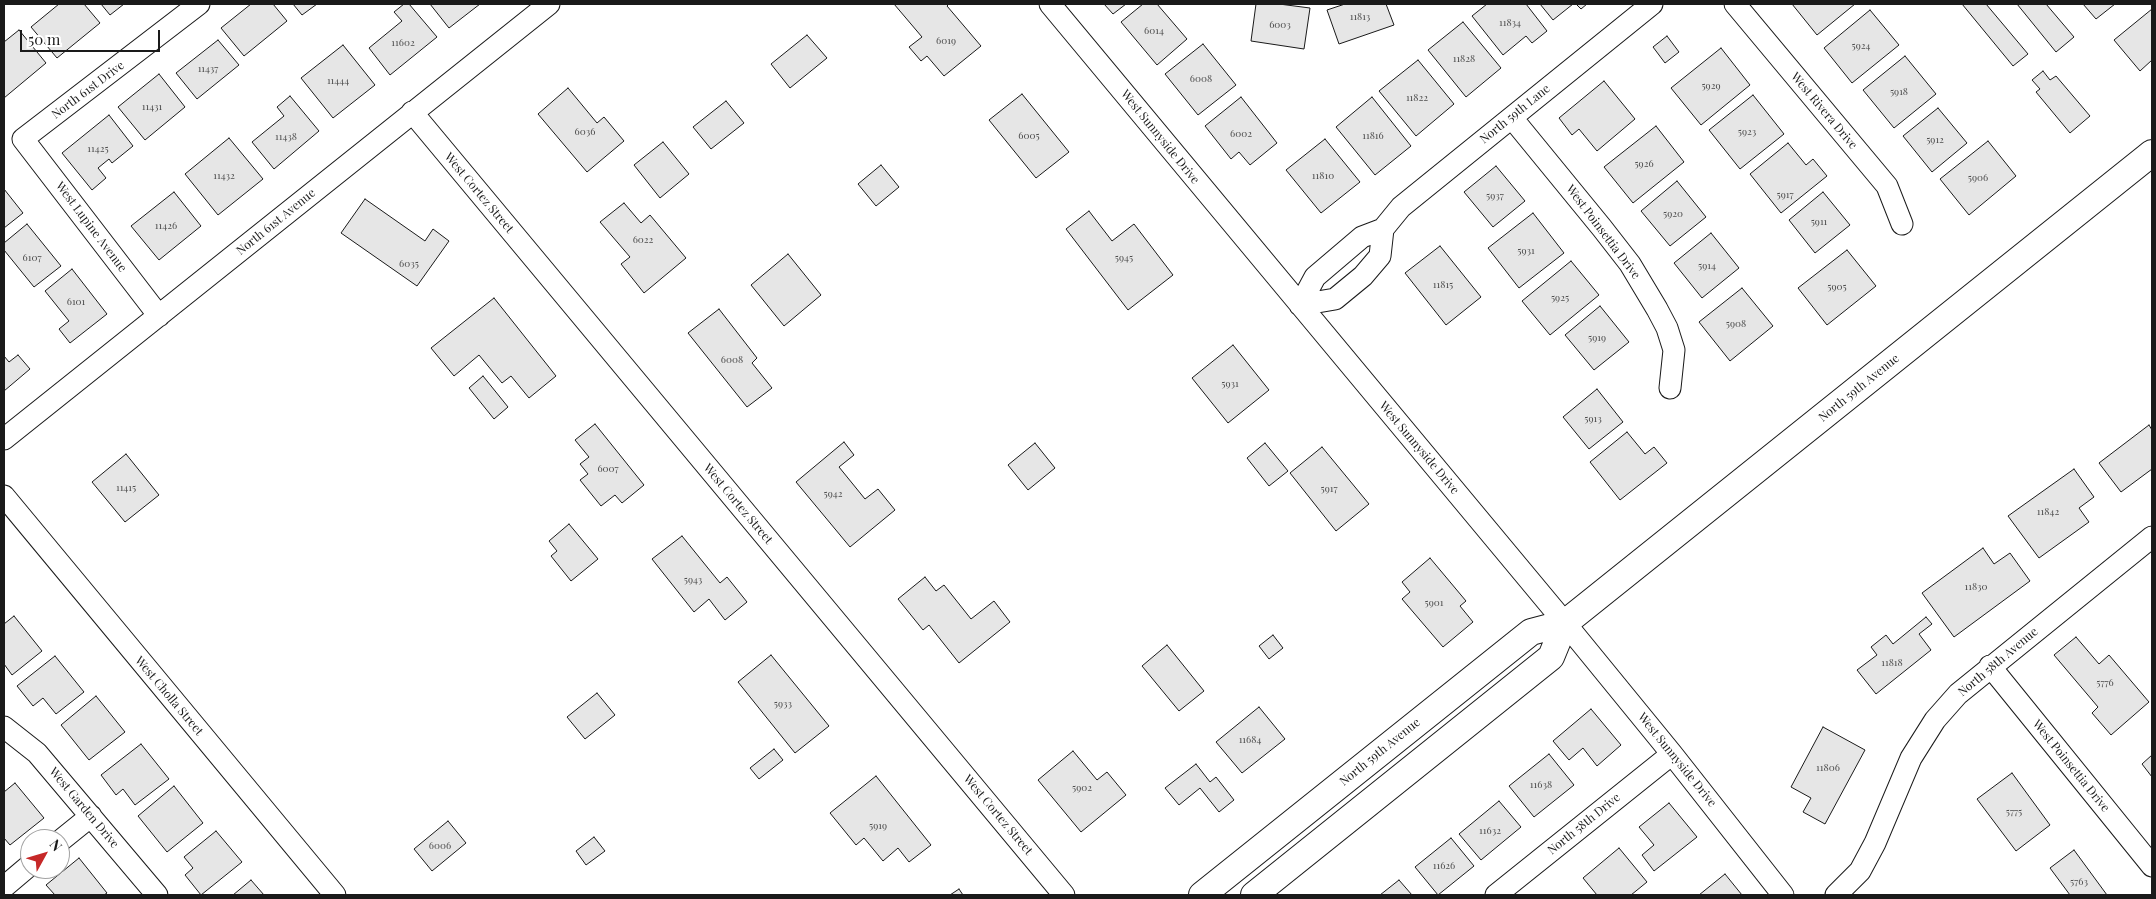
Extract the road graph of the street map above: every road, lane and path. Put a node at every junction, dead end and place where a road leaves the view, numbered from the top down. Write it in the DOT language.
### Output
graph roads {
  1 [pos="549,4"];
  2 [pos="1050,4"];
  3 [pos="1652,4"];
  4 [pos="1736,4"];
  5 [pos="196,5"];
  6 [pos="412,112"];
  7 [pos="1512,118"];
  8 [pos="24,139"];
  9 [pos="2152,153"];
  10 [pos="1902,224"];
  11 [pos="1383,229"];
  12 [pos="1300,305"];
  13 [pos="159,316"];
  14 [pos="1670,388"];
  15 [pos="4,439"];
  16 [pos="4,496"];
  17 [pos="2152,537"];
  18 [pos="1565,622"];
  19 [pos="1990,666"];
  20 [pos="4,727"];
  21 [pos="1672,754"];
  22 [pos="90,816"];
  23 [pos="70,833"];
  24 [pos="2152,866"];
  25 [pos="20,873"];
  26 [pos="4,887"];
  27 [pos="157,895"];
  28 [pos="335,895"];
  29 [pos="1064,895"];
  30 [pos="1202,895"];
  31 [pos="1254,895"];
  32 [pos="1496,895"];
  33 [pos="1783,895"];
  34 [pos="1836,895"];
  1 -- 6 [label="street, North 61st Avenue"];
  2 -- 12 [label="street, West Sunnyside Drive"];
  3 -- 7 [label="street, North 59th Lane"];
  4 -- 10 [label="street, West Rivera Drive"];
  5 -- 8 [label="street, North 61st Drive"];
  6 -- 13 [label="street, North 61st Avenue"];
  6 -- 29 [label="street, West Cortez Street"];
  7 -- 11 [label="street, North 59th Lane"];
  7 -- 14 [label="street, West Poinsettia Drive"];
  8 -- 13 [label="street, West Lupine Avenue"];
  9 -- 18 [label="main road, North 59th Avenue"];
  11 -- 12 [label="street, North 59th Lane"];
  11 -- 12 [label="street"];
  12 -- 18 [label="street, West Sunnyside Drive"];
  13 -- 15 [label="street, North 61st Avenue"];
  16 -- 28 [label="street, West Cholla Street"];
  17 -- 19 [label="street, North 58th Avenue"];
  18 -- 21 [label="street, West Sunnyside Drive"];
  18 -- 30 [label="main road, North 59th Avenue"];
  18 -- 31 [label="main road"];
  19 -- 24 [label="street, West Poinsettia Drive"];
  19 -- 34 [label="street, North 58th Avenue"];
  20 -- 22 [label="street, West Garden Drive"];
  21 -- 32 [label="street, North 58th Drive"];
  21 -- 33 [label="street, West Sunnyside Drive"];
  22 -- 23 [label="street"];
  22 -- 27 [label="street, West Garden Drive"];
  25 -- 26 [label="street"];
}
